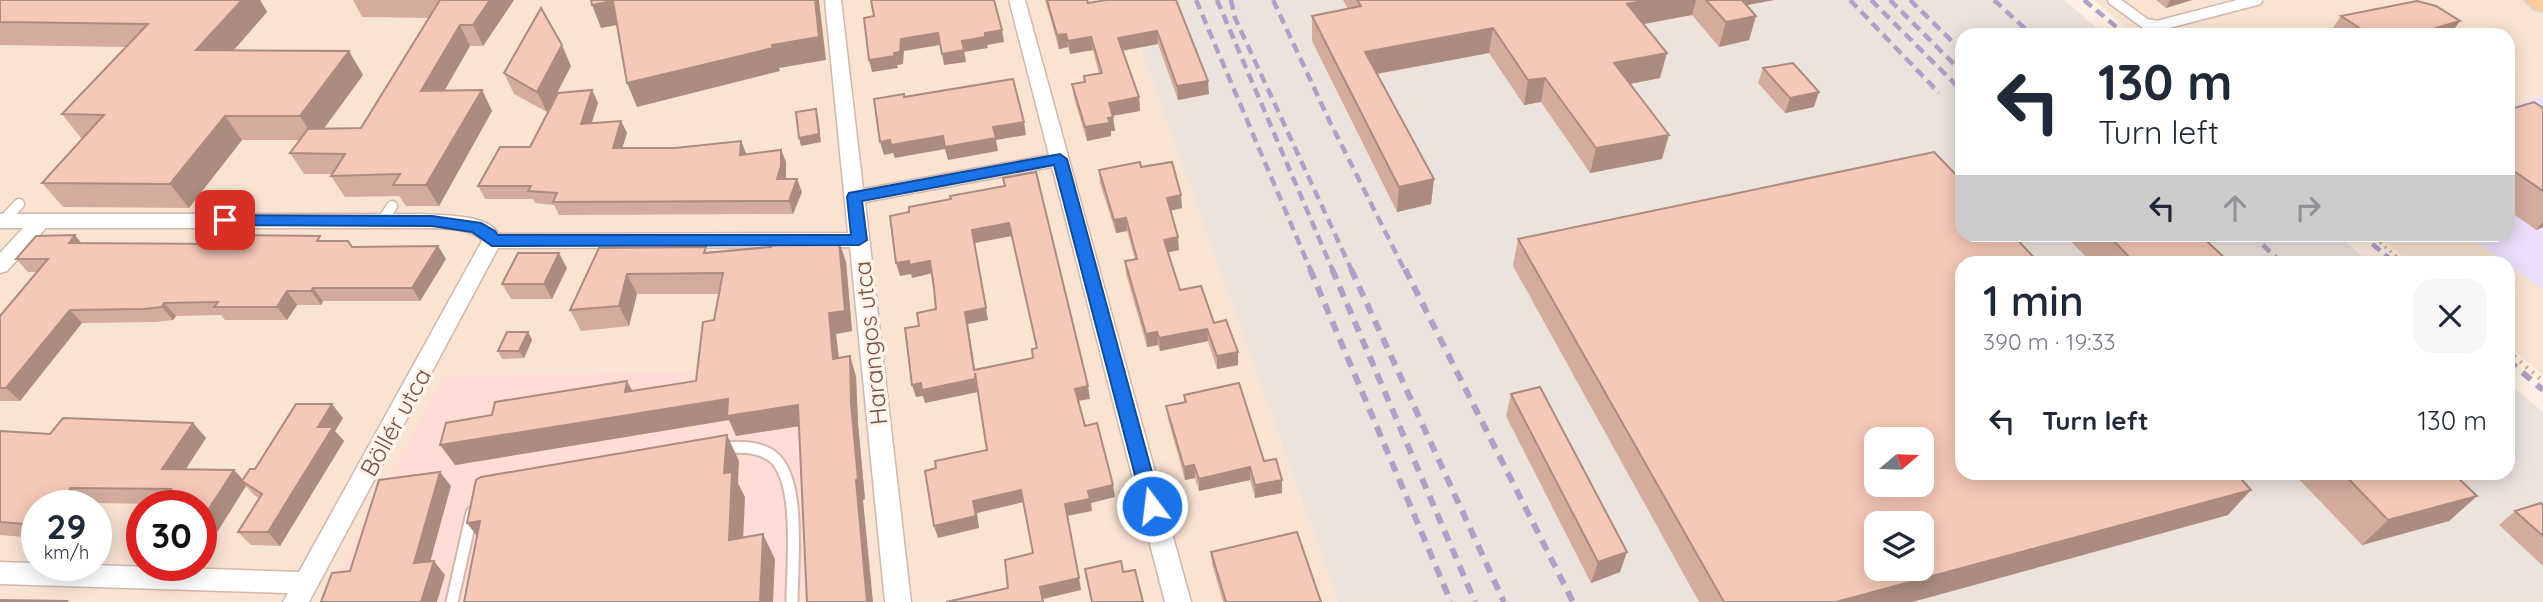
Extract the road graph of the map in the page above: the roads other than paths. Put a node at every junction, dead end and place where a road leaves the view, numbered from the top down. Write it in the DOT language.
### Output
graph roads {
  1 [pos="833,0"];
  2 [pos="1017,0"];
  3 [pos="2113,0"];
  4 [pos="2257,0"];
  5 [pos="2538,0"];
  6 [pos="2543,3"];
  7 [pos="1060,159"];
  8 [pos="855,197"];
  9 [pos="19,204"];
  10 [pos="2,221"];
  11 [pos="41,221"];
  12 [pos="859,240"];
  13 [pos="492,241"];
  14 [pos="0,266"];
  15 [pos="709,450"];
  16 [pos="478,503"];
  17 [pos="0,573"];
  18 [pos="301,592"];
  19 [pos="452,602"];
  20 [pos="792,602"];
  21 [pos="898,602"];
  22 [pos="1178,602"];
  1 -- 8 [label="street, Harangos utca"];
  2 -- 7 [label="street"];
  3 -- 4 [label="lane"];
  5 -- 6 [label="main road"];
  7 -- 8 [label="street"];
  7 -- 22 [label="street"];
  8 -- 12 [label="street, Harangos utca"];
  9 -- 10 [label="lane"];
  10 -- 11 [label="street"];
  11 -- 13 [label="street"];
  11 -- 14 [label="street"];
  12 -- 13 [label="street"];
  12 -- 21 [label="street, Harangos utca"];
  13 -- 18 [label="street, Böllér utca"];
  15 -- 20 [label="lane"];
  16 -- 19 [label="lane"];
  17 -- 18 [label="street"];
}
